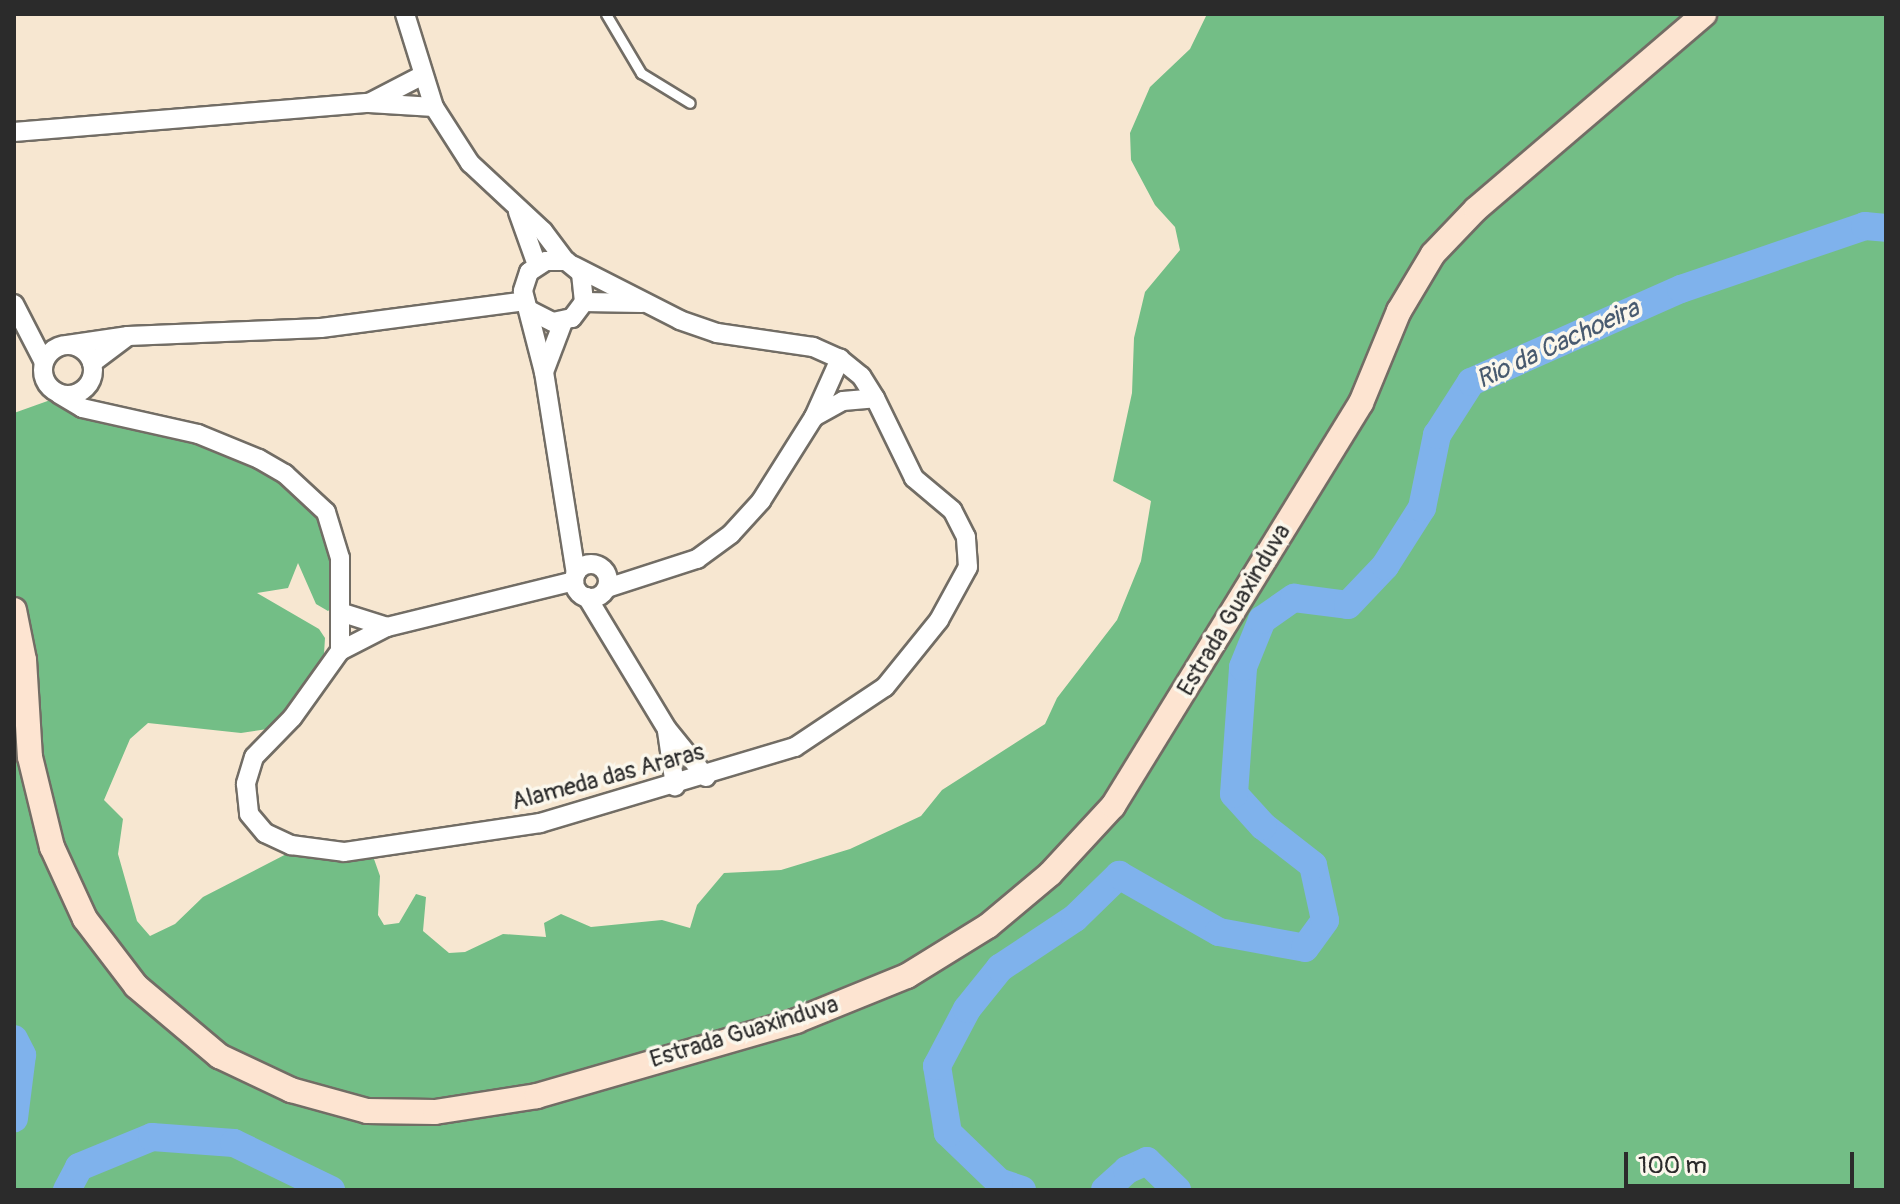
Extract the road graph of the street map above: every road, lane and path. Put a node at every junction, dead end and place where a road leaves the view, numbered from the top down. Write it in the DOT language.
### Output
graph roads {
  1 [pos="405,14"];
  2 [pos="606,14"];
  3 [pos="1704,14"];
  4 [pos="421,76"];
  5 [pos="369,103"];
  6 [pos="690,103"];
  7 [pos="434,107"];
  8 [pos="14,132"];
  9 [pos="518,212"];
  10 [pos="570,264"];
  11 [pos="537,265"];
  12 [pos="584,302"];
  13 [pos="645,303"];
  14 [pos="527,306"];
  15 [pos="16,309"];
  16 [pos="563,322"];
  17 [pos="128,336"];
  18 [pos="64,346"];
  19 [pos="840,359"];
  20 [pos="44,362"];
  21 [pos="92,363"];
  22 [pos="544,372"];
  23 [pos="88,385"];
  24 [pos="59,394"];
  25 [pos="875,398"];
  26 [pos="122,417"];
  27 [pos="814,417"];
  28 [pos="591,583"];
  29 [pos="14,610"];
  30 [pos="340,612"];
  31 [pos="387,627"];
  32 [pos="340,651"];
  33 [pos="667,729"];
  34 [pos="706,777"];
  35 [pos="675,786"];
  1 -- 4 [label="street"];
  2 -- 6 [label="lane"];
  3 -- 29 [label="street, Estrada Guaxinduva"];
  4 -- 5 [label="street"];
  4 -- 7 [label="street"];
  5 -- 7 [label="street"];
  5 -- 8 [label="street"];
  7 -- 9 [label="street"];
  9 -- 10 [label="street"];
  9 -- 11 [label="street"];
  10 -- 11 [label="street"];
  10 -- 12 [label="street"];
  10 -- 13 [label="street, Alameda das Araras"];
  11 -- 14 [label="street"];
  12 -- 13 [label="street"];
  12 -- 16 [label="street"];
  13 -- 19 [label="street, Alameda das Araras"];
  14 -- 16 [label="street"];
  14 -- 17 [label="street"];
  14 -- 22 [label="street"];
  15 -- 18 [label="street"];
  15 -- 20 [label="street"];
  16 -- 22 [label="street"];
  17 -- 18 [label="street"];
  17 -- 21 [label="street"];
  18 -- 20 [label="street"];
  18 -- 21 [label="street"];
  19 -- 25 [label="street, Alameda das Araras"];
  19 -- 27 [label="street"];
  20 -- 24 [label="street"];
  21 -- 23 [label="street"];
  22 -- 28 [label="street"];
  23 -- 24 [label="street"];
  23 -- 26 [label="street"];
  24 -- 26 [label="street"];
  25 -- 27 [label="street"];
  25 -- 34 [label="street, Alameda das Araras"];
  26 -- 30 [label="street"];
  27 -- 28 [label="street"];
  28 -- 31 [label="street"];
  28 -- 33 [label="street"];
  30 -- 31 [label="street"];
  30 -- 32 [label="street"];
  31 -- 32 [label="street"];
  32 -- 35 [label="street, Alameda das Araras"];
  33 -- 34 [label="street"];
  33 -- 35 [label="street"];
  34 -- 35 [label="street, Alameda das Araras"];
}
